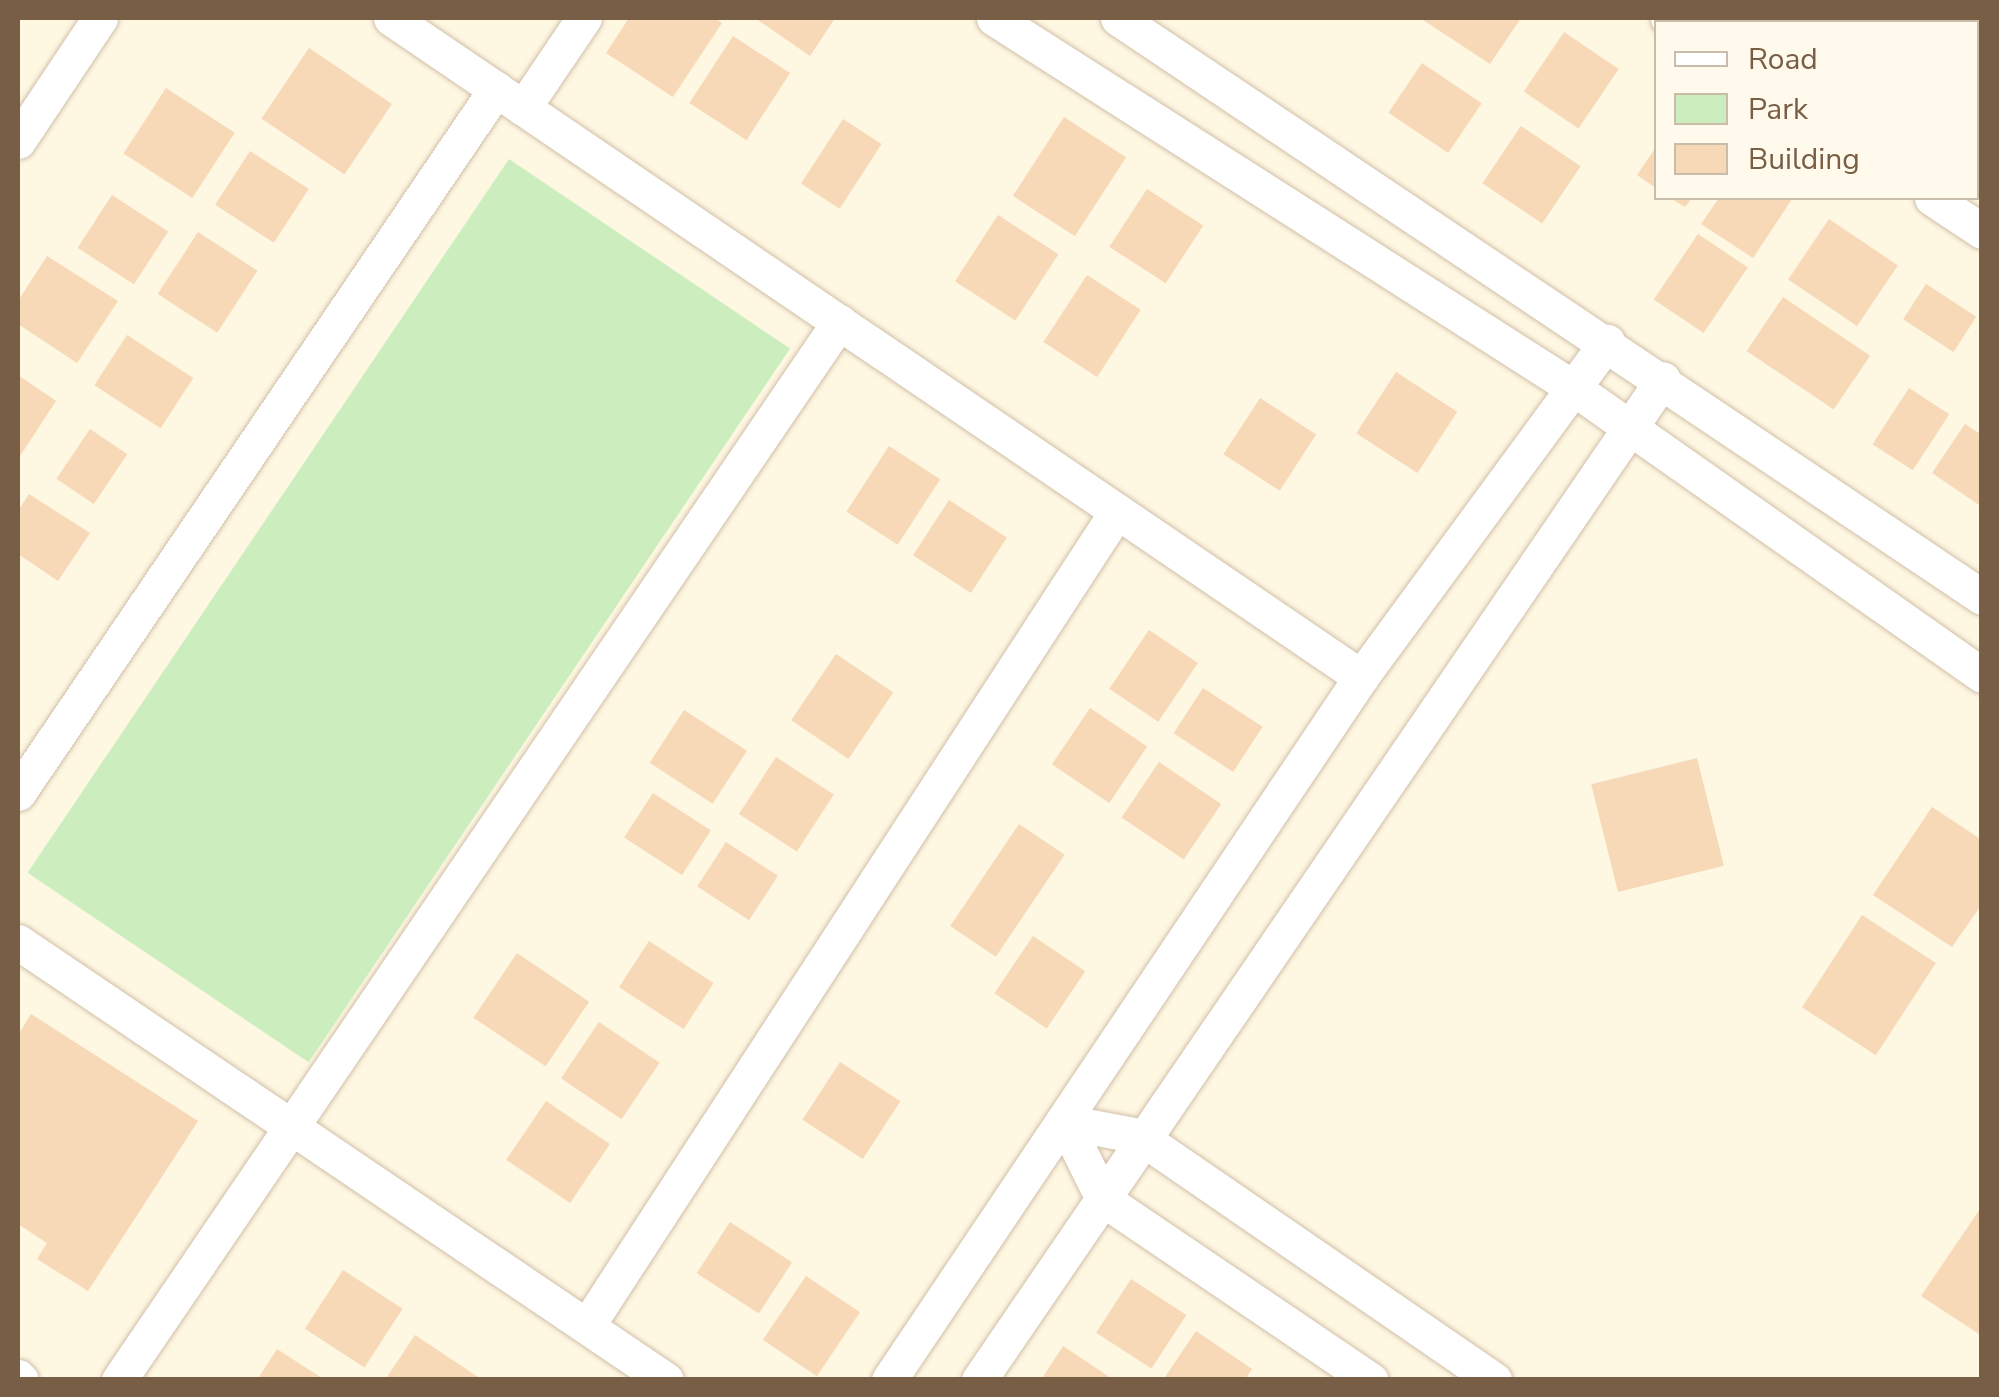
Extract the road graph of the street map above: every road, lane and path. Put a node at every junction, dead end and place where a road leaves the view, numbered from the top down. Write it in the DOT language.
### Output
graph roads {
  1 [pos="100,18"];
  2 [pos="390,18"];
  3 [pos="584,18"];
  4 [pos="994,18"];
  5 [pos="1118,18"];
  6 [pos="510,99"];
  7 [pos="18,141"];
  8 [pos="1935,200"];
  9 [pos="1982,231"];
  10 [pos="839,322"];
  11 [pos="1607,342"];
  12 [pos="1663,379"];
  13 [pos="1575,390"];
  14 [pos="1628,425"];
  15 [pos="1118,511"];
  16 [pos="1982,597"];
  17 [pos="1982,676"];
  18 [pos="1362,677"];
  19 [pos="18,793"];
  20 [pos="18,942"];
  21 [pos="1066,1122"];
  22 [pos="291,1126"];
  23 [pos="1139,1136"];
  24 [pos="1103,1198"];
  25 [pos="587,1326"];
  26 [pos="119,1380"];
  27 [pos="666,1380"];
  28 [pos="889,1380"];
  29 [pos="979,1380"];
  30 [pos="1370,1380"];
  31 [pos="1494,1380"];
  1 -- 7 [label="street"];
  2 -- 6 [label="street"];
  3 -- 6 [label="street"];
  4 -- 13 [label="street"];
  5 -- 11 [label="street"];
  6 -- 10 [label="street"];
  6 -- 19 [label="street"];
  8 -- 9 [label="street"];
  10 -- 15 [label="street"];
  10 -- 22 [label="street"];
  11 -- 12 [label="street"];
  11 -- 13 [label="street"];
  12 -- 14 [label="street"];
  12 -- 16 [label="street"];
  13 -- 14 [label="street"];
  13 -- 18 [label="street"];
  14 -- 17 [label="street"];
  14 -- 23 [label="street"];
  15 -- 18 [label="street"];
  15 -- 25 [label="street"];
  18 -- 21 [label="street"];
  20 -- 22 [label="street"];
  21 -- 23 [label="street"];
  21 -- 24 [label="street"];
  21 -- 28 [label="street"];
  22 -- 25 [label="street"];
  22 -- 26 [label="street"];
  23 -- 24 [label="street"];
  23 -- 31 [label="street"];
  24 -- 29 [label="street"];
  24 -- 30 [label="street"];
  25 -- 27 [label="street"];
}
